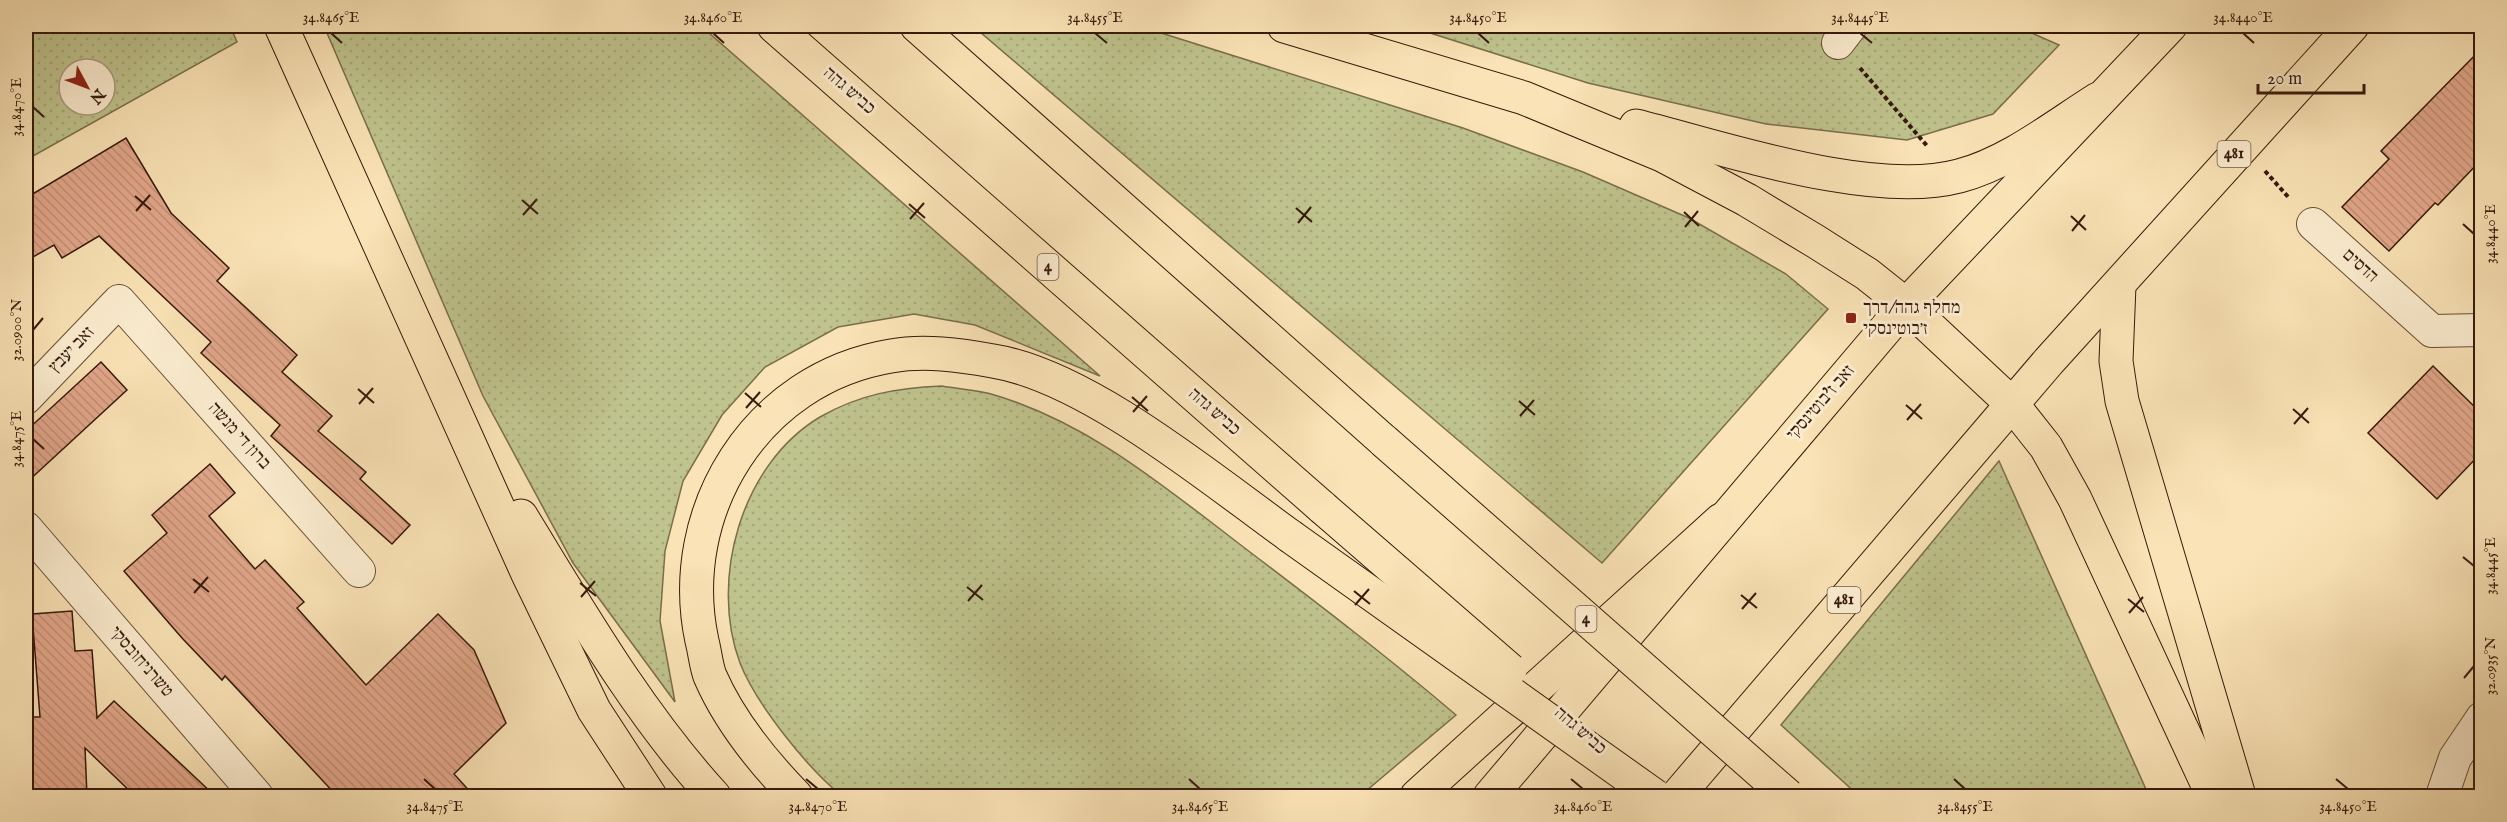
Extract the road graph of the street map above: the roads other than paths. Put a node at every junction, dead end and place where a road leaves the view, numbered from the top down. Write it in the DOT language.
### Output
graph roads {
  1 [pos="281,26"];
  2 [pos="774,26"];
  3 [pos="916,26"];
  4 [pos="1284,26"];
  5 [pos="2170,26"];
  6 [pos="2352,26"];
  7 [pos="1524,98"];
  8 [pos="2098,99"];
  9 [pos="2313,224"];
  10 [pos="2119,285"];
  11 [pos="119,301"];
  12 [pos="1906,305"];
  13 [pos="2481,330"];
  14 [pos="429,353"];
  15 [pos="26,398"];
  16 [pos="2012,404"];
  17 [pos="1721,520"];
  18 [pos="26,528"];
  19 [pos="359,571"];
  20 [pos="2481,718"];
  21 [pos="257,796"];
  22 [pos="650,796"];
  23 [pos="714,796"];
  24 [pos="796,796"];
  25 [pos="1417,796"];
  26 [pos="1490,796"];
  27 [pos="1655,796"];
  28 [pos="1677,796"];
  29 [pos="1788,796"];
  30 [pos="2213,796"];
  31 [pos="2239,796"];
  32 [pos="2442,796"];
  1 -- 14 [label="main road"];
  2 -- 27 [label="main road, כביש גהה / 4, bridge"];
  3 -- 29 [label="main road, 4, bridge"];
  4 -- 7 [label="main road"];
  5 -- 8 [label="main road, זאב ז'בוטינסקי"];
  6 -- 10 [label="main road, 481"];
  7 -- 8 [label="main road"];
  7 -- 12 [label="main road"];
  8 -- 12 [label="main road, זאב ז'בוטינסקי"];
  9 -- 13 [label="street, הדסים"];
  10 -- 16 [label="main road, 481"];
  10 -- 31 [label="main road"];
  11 -- 15 [label="street, זאב יעבץ"];
  11 -- 19 [label="street, ברון די מנשה"];
  12 -- 16 [label="main road"];
  12 -- 17 [label="main road, זאב ז'בוטינסקי"];
  14 -- 22 [label="main road"];
  14 -- 23 [label="main road"];
  16 -- 28 [label="main road, 481"];
  16 -- 30 [label="main road"];
  17 -- 25 [label="main road"];
  17 -- 26 [label="main road, זאב ז'בוטינסקי"];
  18 -- 21 [label="street, טשרניחובסקי"];
  20 -- 32 [label="street"];
  24 -- 27 [label="main road, bridge"];
}
